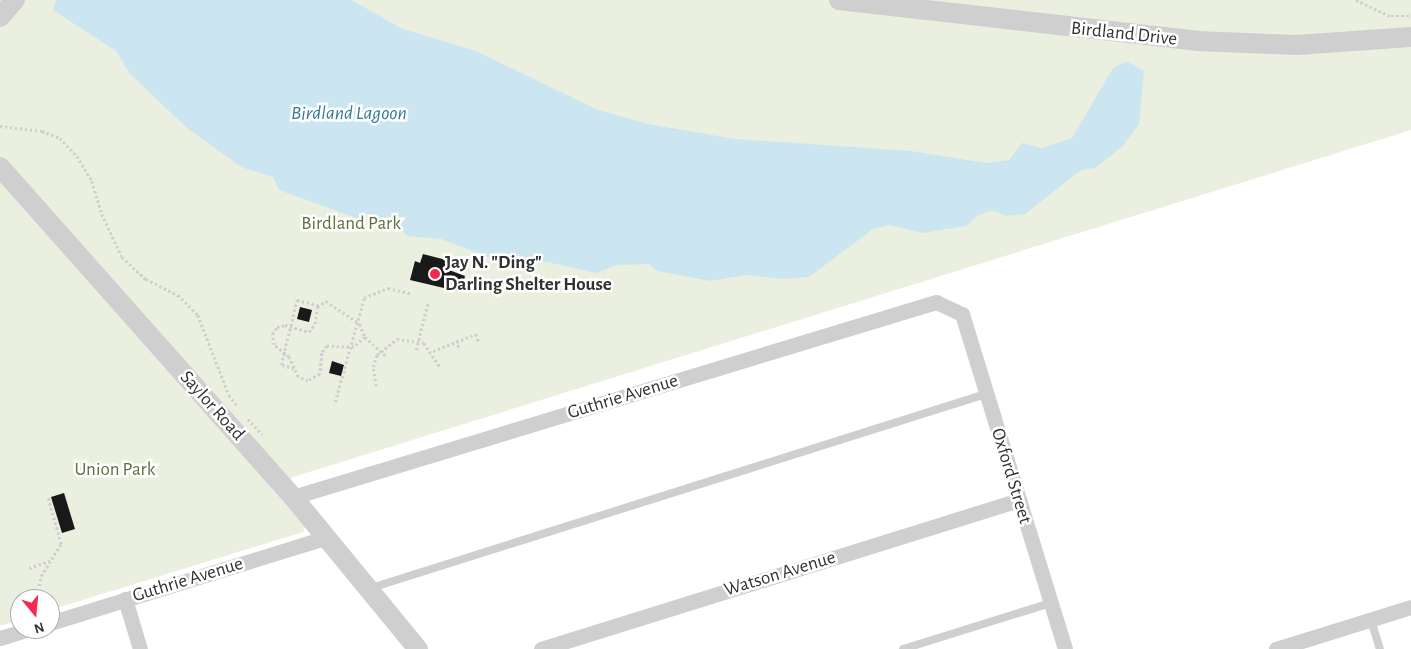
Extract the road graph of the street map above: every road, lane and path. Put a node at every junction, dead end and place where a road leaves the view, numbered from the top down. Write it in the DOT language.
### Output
graph roads {
  1 [pos="15,0"];
  2 [pos="839,0"];
  3 [pos="1356,0"];
  4 [pos="1411,16"];
  5 [pos="0,18"];
  6 [pos="1411,37"];
  7 [pos="0,126"];
  8 [pos="0,167"];
  9 [pos="410,293"];
  10 [pos="428,302"];
  11 [pos="318,305"];
  12 [pos="952,307"];
  13 [pos="355,322"];
  14 [pos="291,327"];
  15 [pos="365,338"];
  16 [pos="419,340"];
  17 [pos="457,340"];
  18 [pos="479,342"];
  19 [pos="349,347"];
  20 [pos="460,348"];
  21 [pos="381,350"];
  22 [pos="416,350"];
  23 [pos="433,351"];
  24 [pos="284,352"];
  25 [pos="387,357"];
  26 [pos="440,367"];
  27 [pos="294,369"];
  28 [pos="376,386"];
  29 [pos="986,394"];
  30 [pos="335,402"];
  31 [pos="262,434"];
  32 [pos="293,497"];
  33 [pos="48,498"];
  34 [pos="1019,500"];
  35 [pos="327,536"];
  36 [pos="53,559"];
  37 [pos="29,568"];
  38 [pos="39,586"];
  39 [pos="368,589"];
  40 [pos="125,600"];
  41 [pos="1051,603"];
  42 [pos="1411,608"];
  43 [pos="60,620"];
  44 [pos="1370,620"];
  45 [pos="140,649"];
  46 [pos="418,649"];
  47 [pos="540,649"];
  48 [pos="903,649"];
  49 [pos="1065,649"];
  50 [pos="1276,649"];
  51 [pos="1380,649"];
  1 -- 5 [label="street"];
  2 -- 6 [label="street, Birdland Drive"];
  3 -- 4 [label="path"];
  7 -- 31 [label="path"];
  8 -- 32 [label="street, Saylor Road"];
  9 -- 13 [label="path"];
  10 -- 16 [label="path"];
  11 -- 13 [label="path"];
  11 -- 14 [label="path"];
  11 -- 14 [label="path"];
  12 -- 29 [label="street, Oxford Street"];
  12 -- 32 [label="street, Guthrie Avenue"];
  13 -- 15 [label="path"];
  13 -- 19 [label="path"];
  14 -- 24 [label="path"];
  14 -- 24 [label="path"];
  15 -- 19 [label="path"];
  15 -- 21 [label="path"];
  16 -- 21 [label="path"];
  16 -- 22 [label="path"];
  16 -- 23 [label="path"];
  17 -- 18 [label="path"];
  17 -- 20 [label="path"];
  17 -- 23 [label="path"];
  19 -- 27 [label="path"];
  19 -- 30 [label="path"];
  21 -- 25 [label="path"];
  21 -- 28 [label="path"];
  23 -- 26 [label="path"];
  24 -- 27 [label="path"];
  24 -- 27 [label="path"];
  29 -- 34 [label="street, Oxford Street"];
  29 -- 39 [label="lane"];
  32 -- 35 [label="street, Saylor Road"];
  33 -- 36 [label="path"];
  34 -- 41 [label="street, Oxford Street"];
  34 -- 47 [label="street, Watson Avenue"];
  35 -- 39 [label="street, Saylor Road"];
  35 -- 40 [label="street, Guthrie Avenue"];
  36 -- 37 [label="path"];
  36 -- 38 [label="path"];
  39 -- 46 [label="street, Saylor Road"];
  40 -- 43 [label="street, Guthrie Avenue"];
  40 -- 45 [label="street"];
  41 -- 48 [label="lane"];
  41 -- 49 [label="street, Oxford Street"];
  42 -- 44 [label="street"];
  44 -- 50 [label="street"];
  44 -- 51 [label="lane"];
}
